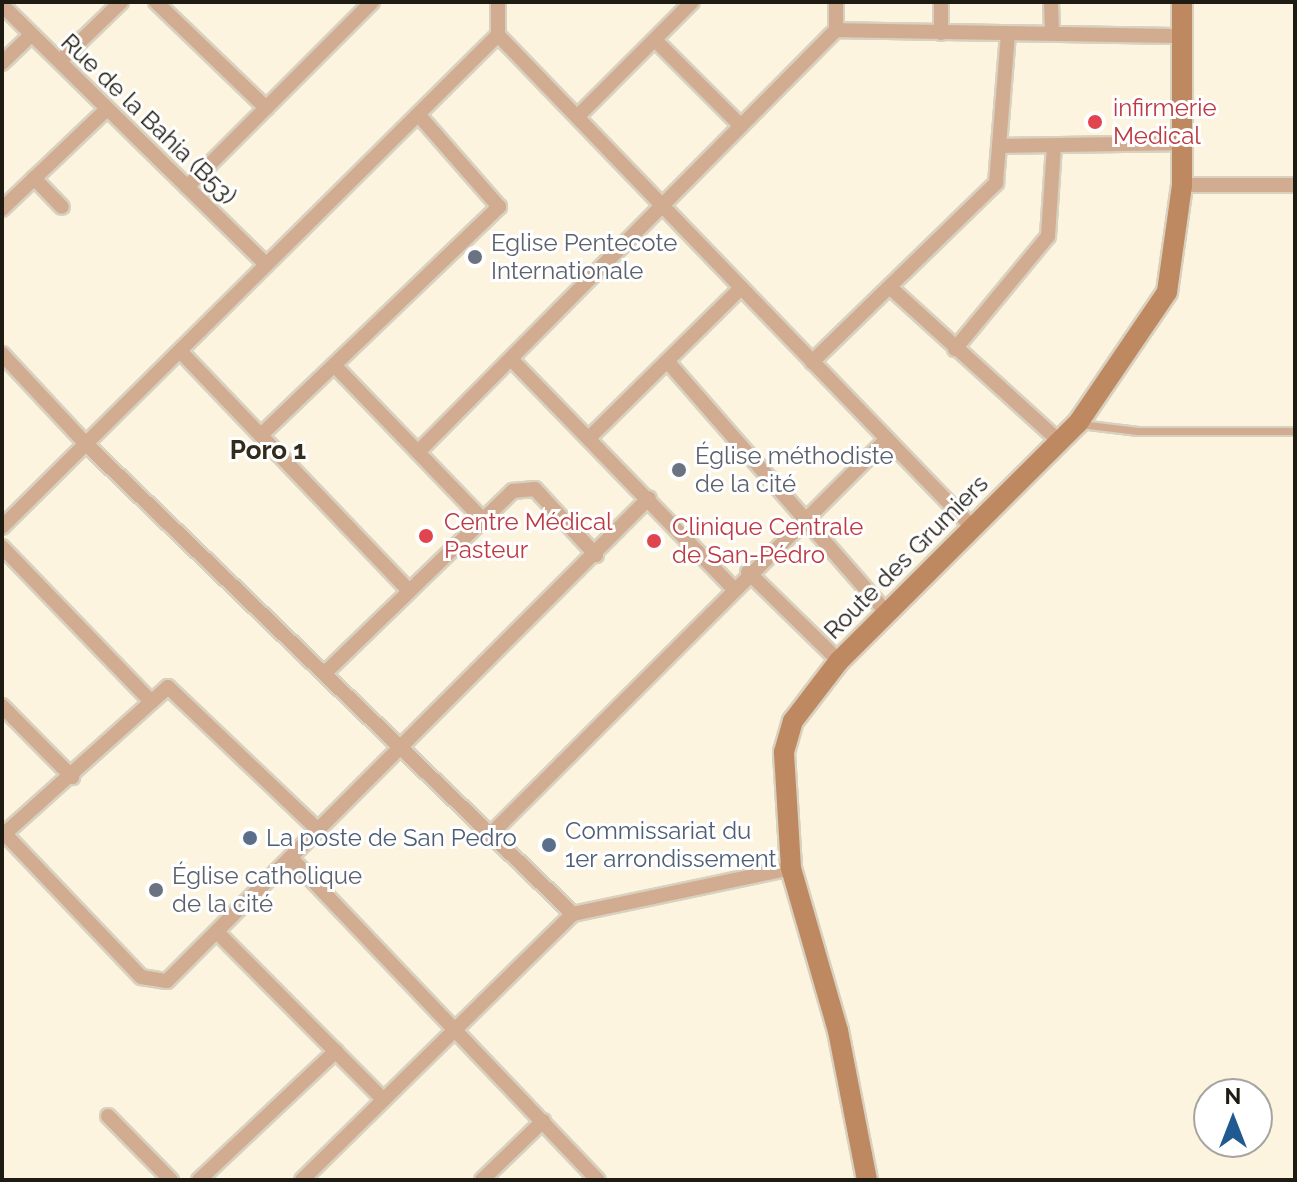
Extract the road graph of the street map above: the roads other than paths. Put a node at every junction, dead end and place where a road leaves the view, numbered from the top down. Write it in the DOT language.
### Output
graph roads {
  1 [pos="121,2"];
  2 [pos="156,2"];
  3 [pos="372,2"];
  4 [pos="498,2"];
  5 [pos="692,2"];
  6 [pos="836,2"];
  7 [pos="941,2"];
  8 [pos="1051,2"];
  9 [pos="1182,2"];
  10 [pos="2,5"];
  11 [pos="836,30"];
  12 [pos="941,33"];
  13 [pos="1008,33"];
  14 [pos="1052,33"];
  15 [pos="31,35"];
  16 [pos="498,35"];
  17 [pos="1182,36"];
  18 [pos="657,42"];
  19 [pos="60,61"];
  20 [pos="2,63"];
  21 [pos="266,108"];
  22 [pos="106,110"];
  23 [pos="418,114"];
  24 [pos="578,116"];
  25 [pos="739,124"];
  26 [pos="1182,143"];
  27 [pos="1054,145"];
  28 [pos="1001,146"];
  29 [pos="34,178"];
  30 [pos="1182,185"];
  31 [pos="1295,185"];
  32 [pos="187,187"];
  33 [pos="663,199"];
  34 [pos="62,207"];
  35 [pos="2,209"];
  36 [pos="266,264"];
  37 [pos="741,288"];
  38 [pos="893,290"];
  39 [pos="955,349"];
  40 [pos="180,351"];
  41 [pos="2,354"];
  42 [pos="511,359"];
  43 [pos="667,361"];
  44 [pos="812,362"];
  45 [pos="334,365"];
  46 [pos="1078,423"];
  47 [pos="1295,431"];
  48 [pos="261,435"];
  49 [pos="591,436"];
  50 [pos="1060,442"];
  51 [pos="883,443"];
  52 [pos="86,444"];
  53 [pos="418,452"];
  54 [pos="649,498"];
  55 [pos="482,519"];
  56 [pos="802,522"];
  57 [pos="2,527"];
  58 [pos="972,527"];
  59 [pos="2,547"];
  60 [pos="596,555"];
  61 [pos="748,572"];
  62 [pos="732,587"];
  63 [pos="409,591"];
  64 [pos="884,610"];
  65 [pos="839,661"];
  66 [pos="327,671"];
  67 [pos="149,699"];
  68 [pos="2,706"];
  69 [pos="403,746"];
  70 [pos="72,777"];
  71 [pos="318,830"];
  72 [pos="4,835"];
  73 [pos="490,835"];
  74 [pos="291,858"];
  75 [pos="791,868"];
  76 [pos="573,914"];
  77 [pos="218,933"];
  78 [pos="456,1026"];
  79 [pos="336,1051"];
  80 [pos="382,1098"];
  81 [pos="108,1116"];
  82 [pos="543,1121"];
  83 [pos="171,1180"];
  84 [pos="199,1180"];
  85 [pos="302,1180"];
  86 [pos="482,1180"];
  87 [pos="598,1180"];
  88 [pos="867,1180"];
  1 -- 19 [label="street"];
  2 -- 21 [label="street"];
  3 -- 21 [label="street"];
  4 -- 16 [label="street"];
  5 -- 18 [label="street"];
  6 -- 11 [label="street"];
  7 -- 12 [label="street"];
  8 -- 14 [label="street"];
  9 -- 17 [label="main road, Route des Grumiers"];
  10 -- 15 [label="street, Rue de la Bahia (B53)"];
  11 -- 12 [label="street"];
  11 -- 25 [label="street"];
  12 -- 13 [label="street"];
  13 -- 14 [label="street"];
  13 -- 28 [label="street"];
  14 -- 17 [label="street"];
  15 -- 19 [label="street, Rue de la Bahia (B53)"];
  15 -- 20 [label="street"];
  16 -- 23 [label="street"];
  16 -- 24 [label="street"];
  17 -- 26 [label="main road, Route des Grumiers"];
  18 -- 24 [label="street"];
  18 -- 25 [label="street"];
  19 -- 22 [label="street, Rue de la Bahia (B53)"];
  21 -- 32 [label="street"];
  22 -- 29 [label="street"];
  22 -- 32 [label="street, Rue de la Bahia (B53)"];
  23 -- 36 [label="street"];
  23 -- 45 [label="street"];
  24 -- 33 [label="street"];
  25 -- 33 [label="street"];
  26 -- 27 [label="street"];
  26 -- 30 [label="main road, Route des Grumiers"];
  27 -- 28 [label="street"];
  27 -- 39 [label="street"];
  28 -- 38 [label="street"];
  29 -- 34 [label="street"];
  29 -- 35 [label="street"];
  30 -- 31 [label="street"];
  30 -- 46 [label="main road, Route des Grumiers"];
  32 -- 36 [label="street, Rue de la Bahia (B53)"];
  33 -- 37 [label="street"];
  33 -- 42 [label="street"];
  36 -- 40 [label="street"];
  37 -- 43 [label="street"];
  37 -- 44 [label="street"];
  38 -- 39 [label="street"];
  38 -- 44 [label="street"];
  39 -- 50 [label="street"];
  40 -- 48 [label="street"];
  40 -- 52 [label="street"];
  41 -- 52 [label="street"];
  42 -- 49 [label="street"];
  42 -- 53 [label="street"];
  43 -- 49 [label="street"];
  43 -- 56 [label="street"];
  44 -- 51 [label="street"];
  45 -- 48 [label="street"];
  45 -- 53 [label="street"];
  46 -- 47 [label="lane"];
  46 -- 50 [label="main road, Route des Grumiers"];
  48 -- 63 [label="street"];
  49 -- 54 [label="street"];
  50 -- 58 [label="main road, Route des Grumiers"];
  51 -- 56 [label="street"];
  51 -- 58 [label="street"];
  52 -- 57 [label="street"];
  52 -- 66 [label="street"];
  53 -- 55 [label="street"];
  54 -- 60 [label="street"];
  54 -- 62 [label="street"];
  55 -- 60 [label="street"];
  55 -- 63 [label="street"];
  56 -- 61 [label="street"];
  56 -- 64 [label="street"];
  58 -- 64 [label="main road, Route des Grumiers"];
  59 -- 67 [label="street"];
  60 -- 69 [label="street"];
  61 -- 62 [label="street"];
  61 -- 65 [label="street"];
  62 -- 73 [label="street"];
  63 -- 66 [label="street"];
  64 -- 65 [label="main road, Route des Grumiers"];
  65 -- 75 [label="main road, Route des Grumiers"];
  66 -- 69 [label="street"];
  67 -- 70 [label="street"];
  67 -- 71 [label="street"];
  68 -- 70 [label="street"];
  69 -- 71 [label="street"];
  69 -- 73 [label="street"];
  70 -- 72 [label="street"];
  71 -- 74 [label="street"];
  72 -- 77 [label="street"];
  73 -- 76 [label="street"];
  74 -- 77 [label="street"];
  74 -- 78 [label="street"];
  75 -- 76 [label="street"];
  75 -- 88 [label="main road, Route des Grumiers"];
  76 -- 78 [label="street"];
  77 -- 79 [label="street"];
  78 -- 80 [label="street"];
  78 -- 82 [label="street"];
  79 -- 80 [label="street"];
  79 -- 84 [label="street"];
  80 -- 85 [label="street"];
  81 -- 83 [label="street"];
  82 -- 86 [label="street"];
  82 -- 87 [label="street"];
}
